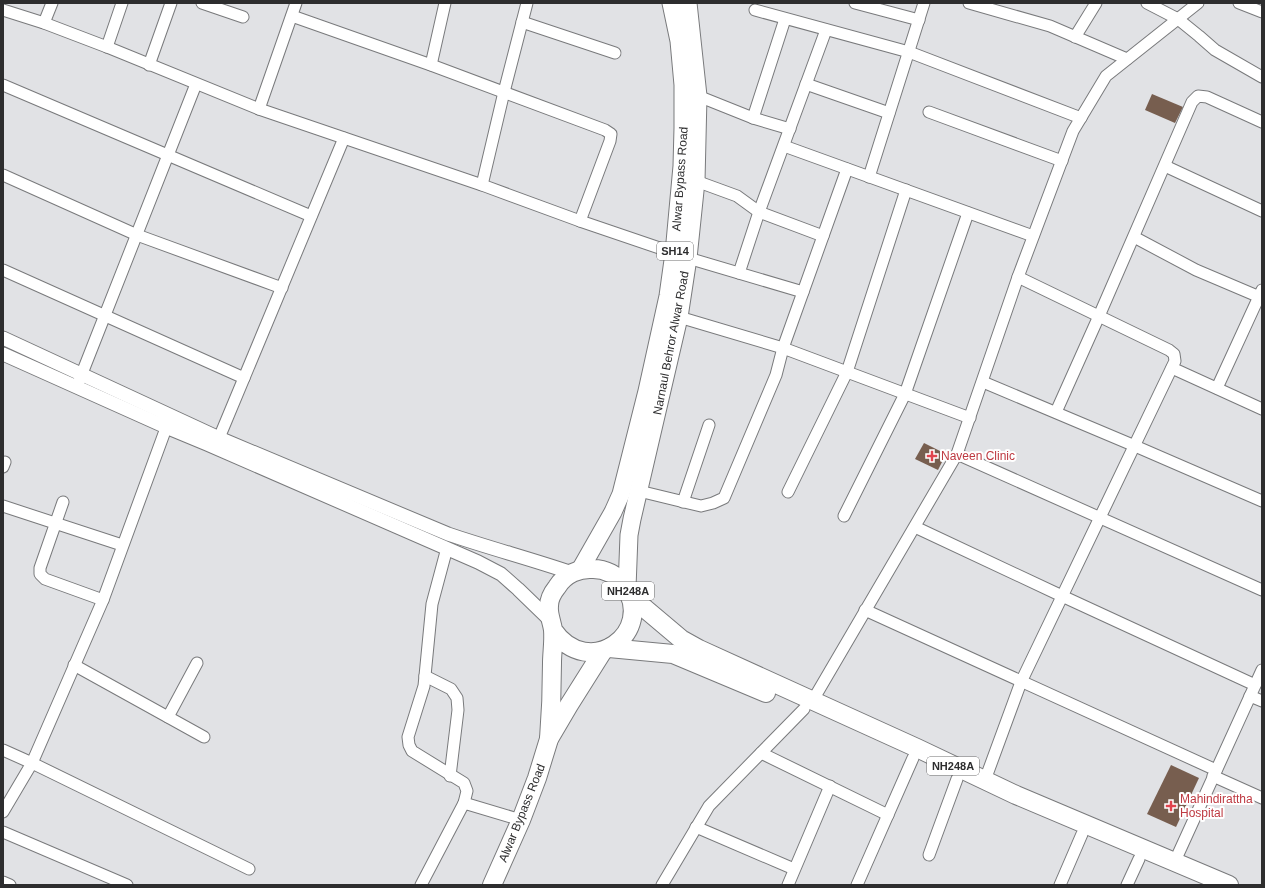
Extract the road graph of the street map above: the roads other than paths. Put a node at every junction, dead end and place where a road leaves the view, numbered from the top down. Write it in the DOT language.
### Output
graph roads {
  1 [pos="52,3"];
  2 [pos="122,3"];
  3 [pos="171,3"];
  4 [pos="202,3"];
  5 [pos="296,3"];
  6 [pos="445,3"];
  7 [pos="527,3"];
  8 [pos="671,3"];
  9 [pos="688,3"];
  10 [pos="855,3"];
  11 [pos="924,3"];
  12 [pos="969,3"];
  13 [pos="1096,3"];
  14 [pos="1148,3"];
  15 [pos="1198,3"];
  16 [pos="1239,3"];
  17 [pos="3,10"];
  18 [pos="755,10"];
  19 [pos="1262,12"];
  20 [pos="292,16"];
  21 [pos="243,17"];
  22 [pos="785,19"];
  23 [pos="1178,19"];
  24 [pos="918,20"];
  25 [pos="522,22"];
  26 [pos="44,23"];
  27 [pos="826,30"];
  28 [pos="1075,37"];
  29 [pos="107,47"];
  30 [pos="908,52"];
  31 [pos="615,53"];
  32 [pos="1127,60"];
  33 [pos="149,65"];
  34 [pos="431,65"];
  35 [pos="1262,77"];
  36 [pos="196,84"];
  37 [pos="806,84"];
  38 [pos="3,85"];
  39 [pos="504,92"];
  40 [pos="698,96"];
  41 [pos="259,109"];
  42 [pos="928,112"];
  43 [pos="889,113"];
  44 [pos="753,118"];
  45 [pos="1081,118"];
  46 [pos="1262,122"];
  47 [pos="790,129"];
  48 [pos="344,138"];
  49 [pos="784,146"];
  50 [pos="168,155"];
  51 [pos="1062,161"];
  52 [pos="1165,166"];
  53 [pos="847,169"];
  54 [pos="3,175"];
  55 [pos="869,177"];
  56 [pos="696,181"];
  57 [pos="482,184"];
  58 [pos="906,190"];
  59 [pos="1262,211"];
  60 [pos="759,212"];
  61 [pos="968,213"];
  62 [pos="312,216"];
  63 [pos="580,221"];
  64 [pos="137,235"];
  65 [pos="823,236"];
  66 [pos="1033,236"];
  67 [pos="1134,237"];
  68 [pos="681,255"];
  69 [pos="3,270"];
  70 [pos="739,273"];
  71 [pos="1018,277"];
  72 [pos="282,288"];
  73 [pos="803,292"];
  74 [pos="1261,294"];
  75 [pos="106,316"];
  76 [pos="1099,316"];
  77 [pos="678,317"];
  78 [pos="3,338"];
  79 [pos="783,348"];
  80 [pos="3,354"];
  81 [pos="1172,368"];
  82 [pos="847,372"];
  83 [pos="82,375"];
  84 [pos="244,378"];
  85 [pos="982,382"];
  86 [pos="76,387"];
  87 [pos="1216,388"];
  88 [pos="905,394"];
  89 [pos="1262,408"];
  90 [pos="1056,412"];
  91 [pos="970,418"];
  92 [pos="168,421"];
  93 [pos="709,425"];
  94 [pos="219,438"];
  95 [pos="1135,446"];
  96 [pos="957,454"];
  97 [pos="639,491"];
  98 [pos="788,492"];
  99 [pos="1262,501"];
  100 [pos="63,502"];
  101 [pos="683,502"];
  102 [pos="3,506"];
  103 [pos="844,516"];
  104 [pos="1100,518"];
  105 [pos="56,524"];
  106 [pos="915,527"];
  107 [pos="122,545"];
  108 [pos="447,548"];
  109 [pos="576,571"];
  110 [pos="1262,590"];
  111 [pos="629,592"];
  112 [pos="1062,596"];
  113 [pos="103,600"];
  114 [pos="865,610"];
  115 [pos="552,625"];
  116 [pos="606,649"];
  117 [pos="197,663"];
  118 [pos="74,665"];
  119 [pos="1262,670"];
  120 [pos="425,676"];
  121 [pos="1021,682"];
  122 [pos="1255,685"];
  123 [pos="1250,696"];
  124 [pos="1262,701"];
  125 [pos="808,705"];
  126 [pos="168,717"];
  127 [pos="204,737"];
  128 [pos="550,739"];
  129 [pos="3,750"];
  130 [pos="761,753"];
  131 [pos="913,758"];
  132 [pos="32,763"];
  133 [pos="1215,773"];
  134 [pos="450,776"];
  135 [pos="957,779"];
  136 [pos="985,780"];
  137 [pos="830,786"];
  138 [pos="1262,798"];
  139 [pos="464,803"];
  140 [pos="3,812"];
  141 [pos="888,815"];
  142 [pos="521,820"];
  143 [pos="696,827"];
  144 [pos="3,832"];
  145 [pos="1082,834"];
  146 [pos="929,855"];
  147 [pos="1139,859"];
  148 [pos="1175,861"];
  149 [pos="249,869"];
  150 [pos="794,869"];
  151 [pos="3,882"];
  152 [pos="10,885"];
  153 [pos="127,885"];
  154 [pos="421,885"];
  155 [pos="492,885"];
  156 [pos="662,885"];
  157 [pos="788,885"];
  158 [pos="857,885"];
  159 [pos="1060,885"];
  160 [pos="1127,885"];
  161 [pos="1198,885"];
  162 [pos="1229,885"];
  1 -- 26 [label="street"];
  2 -- 29 [label="street"];
  3 -- 33 [label="street"];
  4 -- 21 [label="street"];
  5 -- 20 [label="street"];
  6 -- 34 [label="street"];
  7 -- 25 [label="street"];
  8 -- 68 [label="main road, Alwar Bypass Road / SH14"];
  9 -- 40 [label="main road, Narnaul Behror Alwar Road / SH14"];
  10 -- 24 [label="street"];
  11 -- 24 [label="street"];
  12 -- 28 [label="street"];
  13 -- 28 [label="street"];
  14 -- 23 [label="street"];
  15 -- 23 [label="street"];
  16 -- 19 [label="street"];
  17 -- 26 [label="street"];
  18 -- 22 [label="street"];
  20 -- 34 [label="street"];
  20 -- 41 [label="street"];
  22 -- 27 [label="street"];
  22 -- 44 [label="street"];
  23 -- 32 [label="street"];
  23 -- 35 [label="street"];
  24 -- 30 [label="street"];
  25 -- 31 [label="street"];
  25 -- 39 [label="street"];
  26 -- 29 [label="street"];
  27 -- 30 [label="street"];
  27 -- 37 [label="street"];
  28 -- 32 [label="street"];
  29 -- 33 [label="street"];
  30 -- 43 [label="street"];
  30 -- 45 [label="street"];
  32 -- 45 [label="street"];
  33 -- 36 [label="street"];
  34 -- 39 [label="street"];
  36 -- 41 [label="street"];
  36 -- 50 [label="street"];
  37 -- 43 [label="street"];
  37 -- 47 [label="street"];
  38 -- 50 [label="street"];
  39 -- 57 [label="street"];
  39 -- 63 [label="street"];
  40 -- 44 [label="street"];
  40 -- 56 [label="main road, Narnaul Behror Alwar Road / SH14"];
  41 -- 48 [label="street"];
  42 -- 51 [label="street"];
  43 -- 55 [label="street"];
  44 -- 47 [label="street"];
  45 -- 51 [label="street"];
  46 -- 52 [label="street"];
  47 -- 49 [label="street"];
  48 -- 57 [label="street"];
  48 -- 62 [label="street"];
  49 -- 53 [label="street"];
  49 -- 60 [label="street"];
  50 -- 62 [label="street"];
  50 -- 64 [label="street"];
  51 -- 66 [label="street"];
  52 -- 59 [label="street"];
  52 -- 67 [label="street"];
  53 -- 55 [label="street"];
  53 -- 65 [label="street"];
  54 -- 64 [label="street"];
  55 -- 58 [label="street"];
  56 -- 60 [label="street"];
  56 -- 68 [label="main road, Narnaul Behror Alwar Road / SH14"];
  57 -- 63 [label="street"];
  58 -- 61 [label="street"];
  58 -- 82 [label="street"];
  60 -- 65 [label="street"];
  60 -- 70 [label="street"];
  61 -- 66 [label="street"];
  61 -- 88 [label="street"];
  62 -- 72 [label="street"];
  63 -- 68 [label="street"];
  64 -- 72 [label="street"];
  64 -- 75 [label="street"];
  65 -- 73 [label="street"];
  66 -- 71 [label="street"];
  67 -- 74 [label="street"];
  67 -- 76 [label="street"];
  68 -- 70 [label="street"];
  68 -- 77 [label="main road, Narnaul Behror Alwar Road / SH14"];
  68 -- 109 [label="main road, Alwar Bypass Road / SH14"];
  69 -- 75 [label="street"];
  70 -- 73 [label="street"];
  71 -- 76 [label="street"];
  71 -- 85 [label="street"];
  72 -- 84 [label="street"];
  73 -- 79 [label="street"];
  74 -- 87 [label="street"];
  75 -- 83 [label="street"];
  75 -- 84 [label="street"];
  76 -- 81 [label="street"];
  76 -- 90 [label="street"];
  77 -- 79 [label="street"];
  77 -- 97 [label="main road, Narnaul Behror Alwar Road / SH14"];
  78 -- 83 [label="street"];
  79 -- 82 [label="street"];
  79 -- 101 [label="street"];
  80 -- 86 [label="street"];
  81 -- 87 [label="street"];
  81 -- 95 [label="street"];
  82 -- 88 [label="street"];
  82 -- 98 [label="street"];
  83 -- 86 [label="street"];
  83 -- 92 [label="street"];
  84 -- 94 [label="street"];
  85 -- 90 [label="street"];
  85 -- 91 [label="street"];
  86 -- 92 [label="street"];
  87 -- 89 [label="street"];
  88 -- 91 [label="street"];
  88 -- 103 [label="street"];
  90 -- 95 [label="street"];
  91 -- 96 [label="street"];
  92 -- 94 [label="street"];
  92 -- 107 [label="street"];
  92 -- 108 [label="street"];
  93 -- 101 [label="street"];
  94 -- 109 [label="street"];
  95 -- 99 [label="street"];
  95 -- 104 [label="street"];
  96 -- 104 [label="street"];
  96 -- 106 [label="street"];
  97 -- 101 [label="street"];
  97 -- 111 [label="main road, SH14"];
  100 -- 105 [label="street"];
  102 -- 105 [label="street"];
  104 -- 110 [label="street"];
  104 -- 112 [label="street"];
  105 -- 107 [label="street"];
  105 -- 113 [label="street"];
  106 -- 112 [label="street"];
  106 -- 114 [label="street"];
  107 -- 113 [label="street"];
  108 -- 115 [label="street"];
  108 -- 120 [label="street"];
  109 -- 111 [label="highway, NH248A"];
  109 -- 115 [label="highway, NH248A"];
  111 -- 116 [label="highway, NH248A"];
  111 -- 125 [label="highway, NH248A"];
  112 -- 121 [label="street"];
  112 -- 122 [label="street"];
  113 -- 118 [label="street"];
  114 -- 121 [label="street"];
  114 -- 125 [label="street"];
  115 -- 116 [label="highway, NH248A"];
  115 -- 128 [label="highway, NH248A"];
  116 -- 125 [label="highway, NH248A"];
  116 -- 128 [label="highway, NH248A"];
  117 -- 126 [label="street"];
  118 -- 126 [label="street"];
  118 -- 132 [label="street"];
  119 -- 122 [label="street"];
  120 -- 134 [label="street"];
  120 -- 134 [label="street"];
  121 -- 133 [label="street"];
  121 -- 136 [label="street"];
  122 -- 123 [label="street"];
  123 -- 124 [label="street"];
  123 -- 133 [label="street"];
  125 -- 130 [label="street"];
  125 -- 131 [label="highway, NH248A"];
  125 -- 136 [label="highway, NH248A"];
  126 -- 127 [label="street"];
  128 -- 142 [label="highway, Alwar Bypass Road / NH248A"];
  129 -- 132 [label="street"];
  130 -- 137 [label="street"];
  130 -- 143 [label="street"];
  131 -- 135 [label="highway, NH248A"];
  131 -- 141 [label="street"];
  132 -- 140 [label="street"];
  132 -- 149 [label="street"];
  133 -- 138 [label="street"];
  133 -- 148 [label="street"];
  134 -- 139 [label="street"];
  135 -- 145 [label="highway, NH248A"];
  135 -- 146 [label="street"];
  136 -- 148 [label="highway, NH248A"];
  137 -- 141 [label="street"];
  137 -- 150 [label="street"];
  139 -- 142 [label="street"];
  139 -- 154 [label="street"];
  141 -- 158 [label="street"];
  142 -- 155 [label="highway, Alwar Bypass Road / NH248A"];
  143 -- 150 [label="street"];
  143 -- 156 [label="street"];
  144 -- 153 [label="street"];
  145 -- 147 [label="highway, NH248A"];
  145 -- 159 [label="street"];
  147 -- 160 [label="street"];
  147 -- 161 [label="highway, NH248A"];
  148 -- 162 [label="highway, NH248A"];
  150 -- 157 [label="street"];
  151 -- 152 [label="street"];
}
